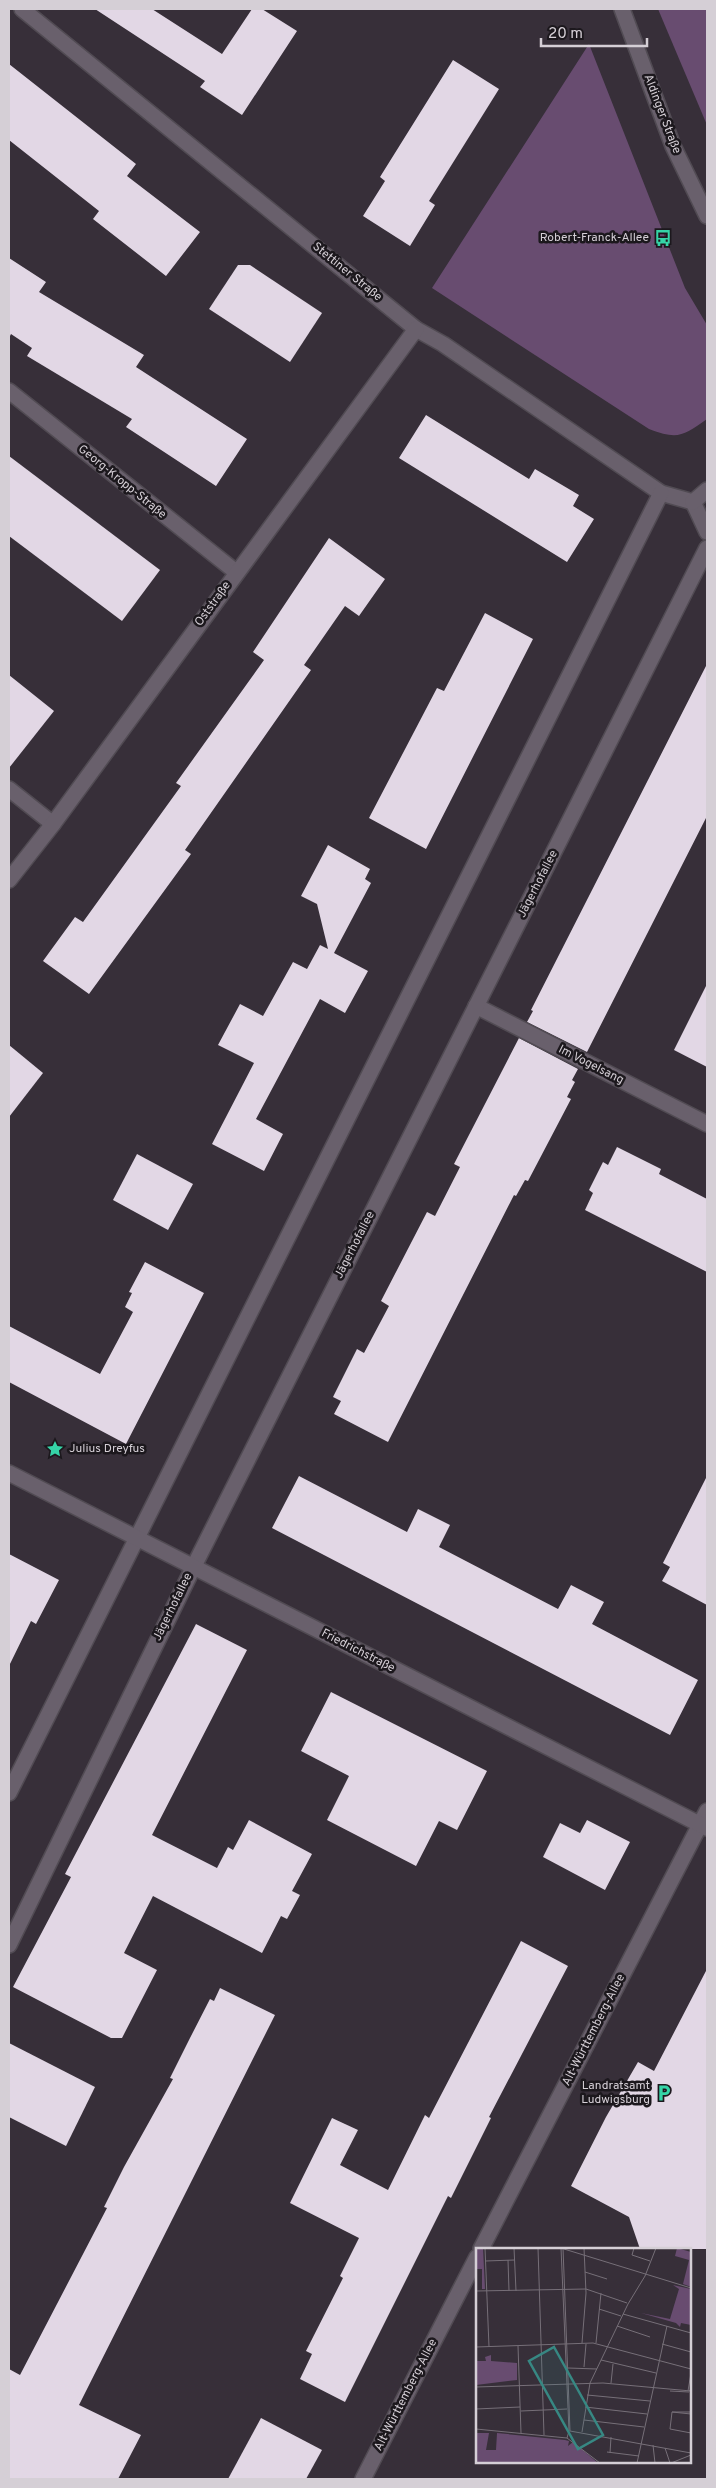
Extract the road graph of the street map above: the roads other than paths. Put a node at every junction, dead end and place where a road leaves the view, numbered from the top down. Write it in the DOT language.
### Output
graph roads {
  1 [pos="22,9"];
  2 [pos="622,9"];
  3 [pos="707,216"];
  4 [pos="416,329"];
  5 [pos="9,391"];
  6 [pos="707,490"];
  7 [pos="661,493"];
  8 [pos="693,502"];
  9 [pos="707,532"];
  10 [pos="707,548"];
  11 [pos="236,572"];
  12 [pos="9,789"];
  13 [pos="53,824"];
  14 [pos="9,880"];
  15 [pos="476,1006"];
  16 [pos="707,1124"];
  17 [pos="9,1473"];
  18 [pos="135,1538"];
  19 [pos="192,1568"];
  20 [pos="9,1793"];
  21 [pos="707,1811"];
  22 [pos="704,1826"];
  23 [pos="9,1945"];
  24 [pos="482,2248"];
  25 [pos="476,2259"];
  26 [pos="363,2479"];
  1 -- 4 [label="street, Stettiner Straße"];
  2 -- 3 [label="street, Aldinger Straße"];
  4 -- 7 [label="street, Stettiner Straße"];
  4 -- 11 [label="street, Oststraße"];
  5 -- 11 [label="street, Georg-Kropp-Straße"];
  6 -- 8 [label="street"];
  7 -- 8 [label="street, Stettiner Straße"];
  7 -- 18 [label="street"];
  8 -- 9 [label="street"];
  10 -- 15 [label="street, Jägerhofallee"];
  11 -- 13 [label="street, Oststraße"];
  12 -- 13 [label="street"];
  13 -- 14 [label="street, Oststraße"];
  15 -- 16 [label="street, Im Vogelsang"];
  15 -- 19 [label="street, Jägerhofallee"];
  17 -- 18 [label="street, Friedrichstraße"];
  18 -- 19 [label="street, Friedrichstraße"];
  18 -- 20 [label="street"];
  19 -- 22 [label="street, Friedrichstraße"];
  19 -- 23 [label="street, Jägerhofallee"];
  21 -- 22 [label="street, Alt-Württemberg-Allee"];
  22 -- 24 [label="street, Alt-Württemberg-Allee"];
  25 -- 26 [label="street, Alt-Württemberg-Allee"];
}
